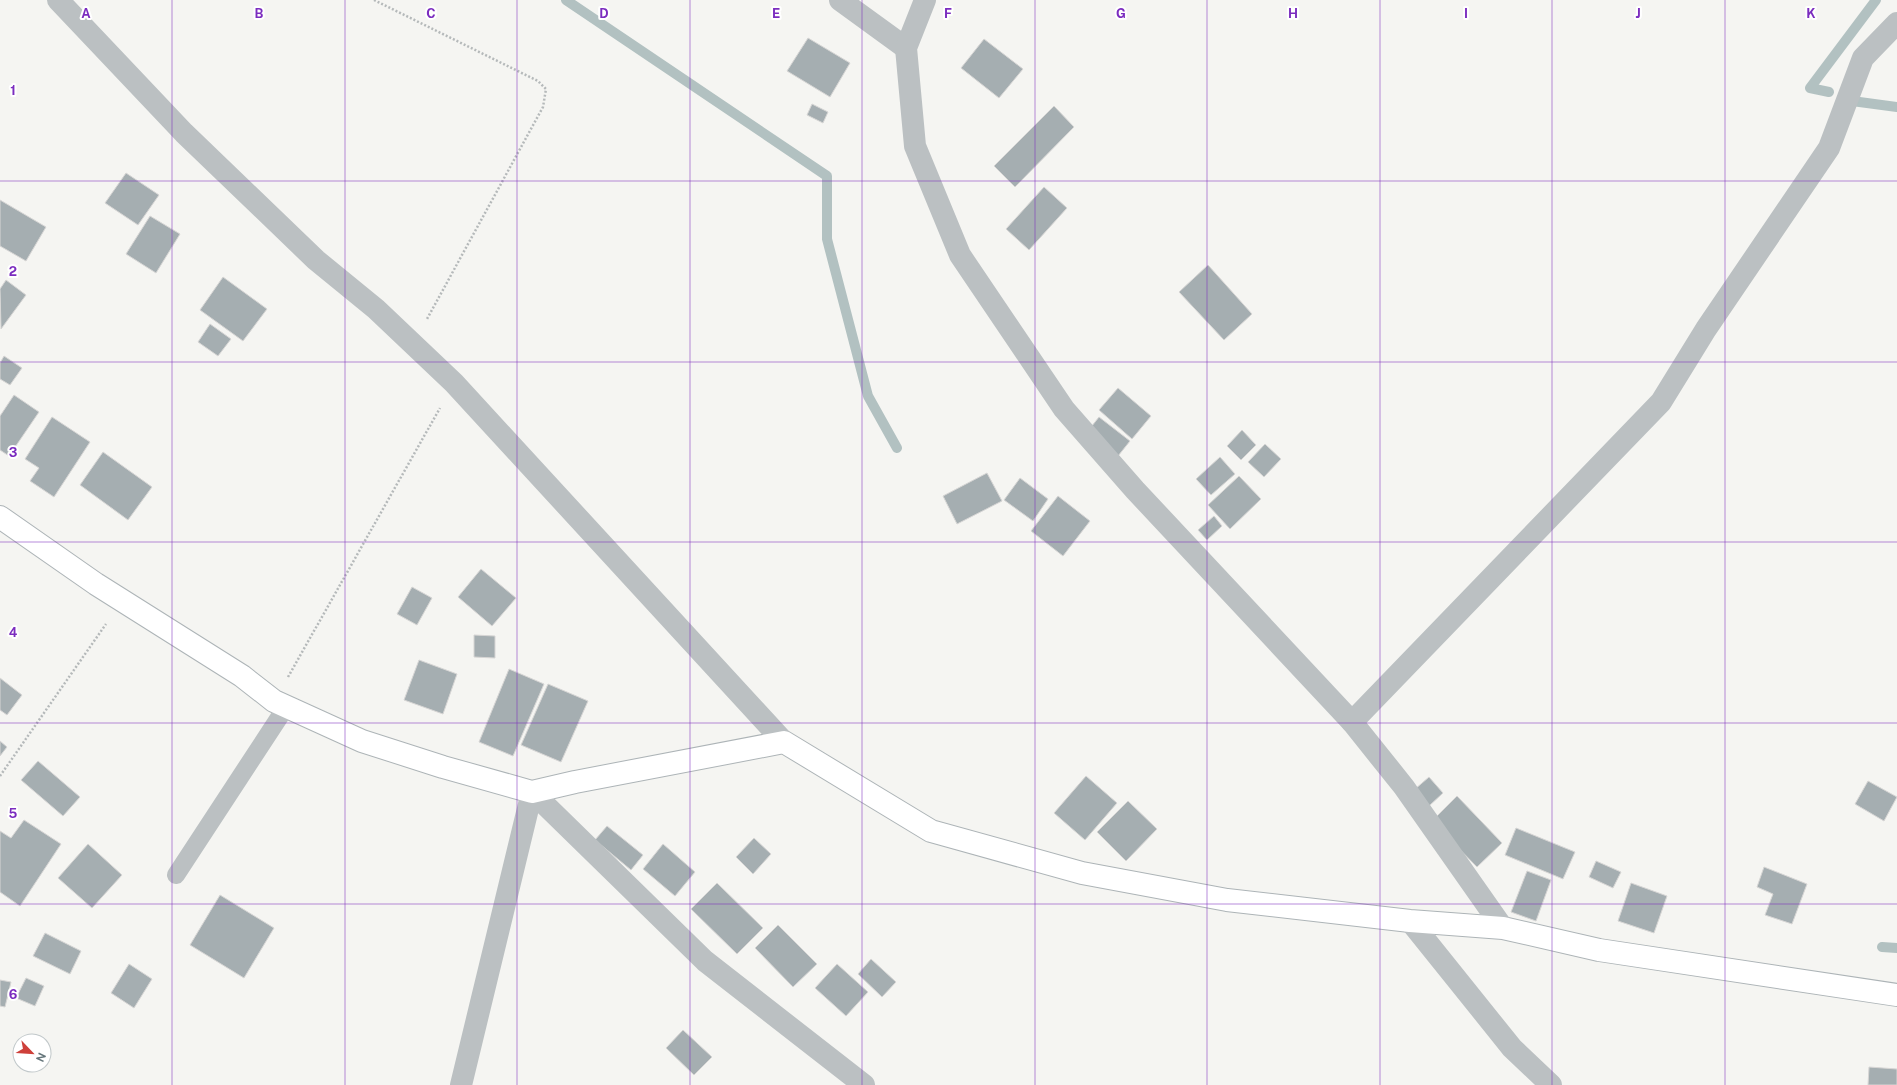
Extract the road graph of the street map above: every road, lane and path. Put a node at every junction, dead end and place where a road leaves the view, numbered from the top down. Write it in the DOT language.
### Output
graph roads {
  1 [pos="58,0"];
  2 [pos="374,0"];
  3 [pos="840,0"];
  4 [pos="925,0"];
  5 [pos="1897,23"];
  6 [pos="906,48"];
  7 [pos="412,345"];
  8 [pos="454,383"];
  9 [pos="0,517"];
  10 [pos="122,601"];
  11 [pos="280,704"];
  12 [pos="1352,722"];
  13 [pos="784,742"];
  14 [pos="0,776"];
  15 [pos="532,792"];
  16 [pos="176,875"];
  17 [pos="1410,921"];
  18 [pos="1503,928"];
  19 [pos="1897,995"];
  20 [pos="460,1085"];
  21 [pos="864,1085"];
  22 [pos="1551,1085"];
  1 -- 7 [label="street"];
  2 -- 7 [label="path"];
  3 -- 6 [label="street"];
  4 -- 6 [label="street"];
  5 -- 12 [label="street"];
  6 -- 12 [label="street"];
  7 -- 8 [label="street"];
  8 -- 11 [label="path"];
  8 -- 13 [label="street"];
  9 -- 10 [label="street"];
  10 -- 11 [label="street"];
  10 -- 14 [label="path"];
  11 -- 15 [label="street"];
  11 -- 16 [label="lane"];
  12 -- 18 [label="street"];
  13 -- 15 [label="street"];
  13 -- 17 [label="street"];
  15 -- 20 [label="street"];
  15 -- 21 [label="street"];
  17 -- 18 [label="street"];
  17 -- 22 [label="street"];
  18 -- 19 [label="street"];
}
